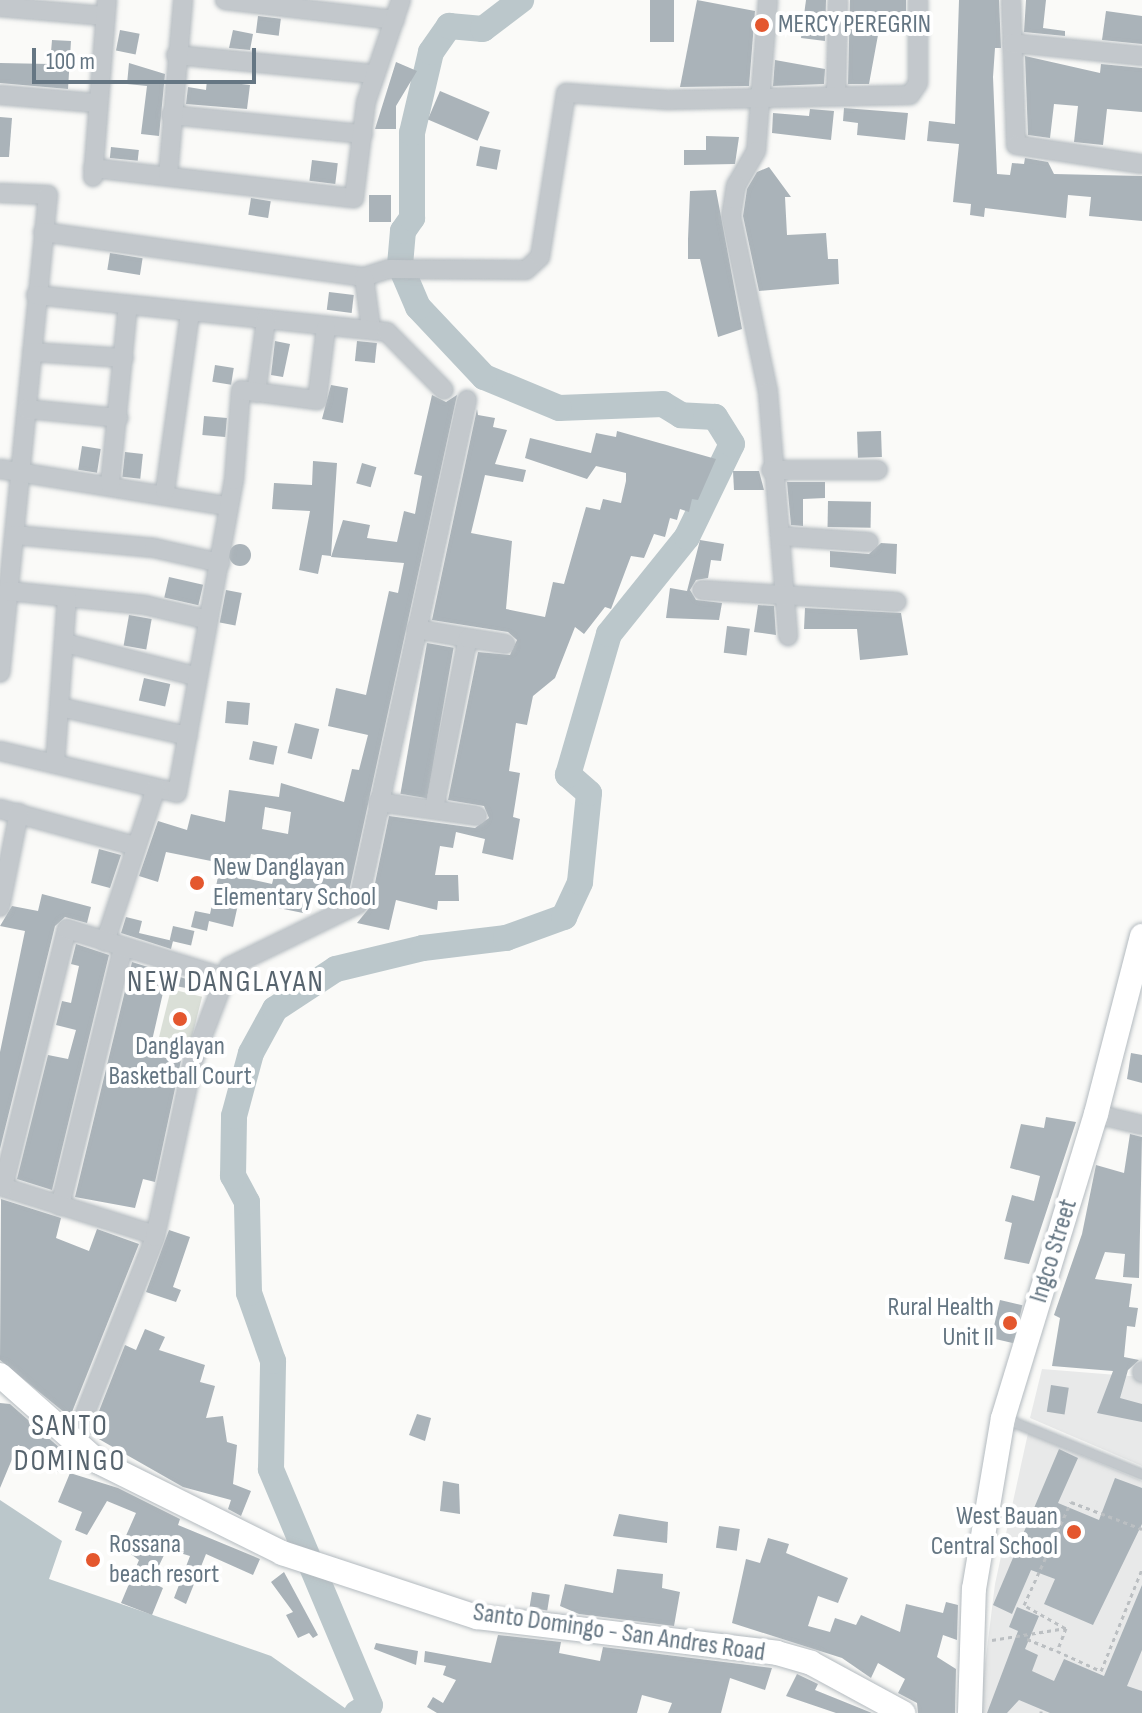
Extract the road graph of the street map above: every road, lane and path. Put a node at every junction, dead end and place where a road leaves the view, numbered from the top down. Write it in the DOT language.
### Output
graph roads {
  1 [pos="183,0"];
  2 [pos="225,0"];
  3 [pos="401,0"];
  4 [pos="768,0"];
  5 [pos="838,0"];
  6 [pos="918,0"];
  7 [pos="1011,0"];
  8 [pos="0,7"];
  9 [pos="106,8"];
  10 [pos="395,20"];
  11 [pos="1012,43"];
  12 [pos="176,55"];
  13 [pos="1142,56"];
  14 [pos="373,74"];
  15 [pos="764,94"];
  16 [pos="0,95"];
  17 [pos="836,95"];
  18 [pos="96,103"];
  19 [pos="171,115"];
  20 [pos="363,134"];
  21 [pos="1142,164"];
  22 [pos="168,176"];
  23 [pos="0,193"];
  24 [pos="43,232"];
  25 [pos="364,277"];
  26 [pos="36,295"];
  27 [pos="128,305"];
  28 [pos="190,313"];
  29 [pos="266,320"];
  30 [pos="326,328"];
  31 [pos="371,329"];
  32 [pos="32,352"];
  33 [pos="124,358"];
  34 [pos="444,390"];
  35 [pos="256,393"];
  36 [pos="467,400"];
  37 [pos="27,409"];
  38 [pos="119,418"];
  39 [pos="10,470"];
  40 [pos="771,470"];
  41 [pos="878,470"];
  42 [pos="110,484"];
  43 [pos="165,491"];
  44 [pos="227,506"];
  45 [pos="15,535"];
  46 [pos="780,536"];
  47 [pos="869,542"];
  48 [pos="220,563"];
  49 [pos="702,590"];
  50 [pos="8,591"];
  51 [pos="67,597"];
  52 [pos="789,598"];
  53 [pos="897,602"];
  54 [pos="208,620"];
  55 [pos="416,629"];
  56 [pos="788,636"];
  57 [pos="468,638"];
  58 [pos="65,643"];
  59 [pos="506,644"];
  60 [pos="0,673"];
  61 [pos="198,677"];
  62 [pos="60,707"];
  63 [pos="188,736"];
  64 [pos="0,751"];
  65 [pos="55,764"];
  66 [pos="156,788"];
  67 [pos="378,802"];
  68 [pos="434,809"];
  69 [pos="9,811"];
  70 [pos="477,816"];
  71 [pos="135,846"];
  72 [pos="0,907"];
  73 [pos="1142,936"];
  74 [pos="114,945"];
  75 [pos="225,978"];
  76 [pos="1096,1114"];
  77 [pos="1142,1125"];
  78 [pos="60,1206"];
  79 [pos="155,1235"];
  80 [pos="0,1375"];
  81 [pos="1003,1418"];
  82 [pos="74,1441"];
  83 [pos="1142,1474"];
  84 [pos="1142,1529"];
  85 [pos="1142,1569"];
  86 [pos="1066,1628"];
  87 [pos="1027,1638"];
  88 [pos="972,1640"];
  89 [pos="1057,1651"];
  90 [pos="903,1713"];
  91 [pos="970,1713"];
  1 -- 12 [label="street"];
  2 -- 10 [label="street"];
  3 -- 10 [label="street"];
  4 -- 15 [label="street"];
  5 -- 17 [label="street"];
  6 -- 17 [label="street"];
  7 -- 11 [label="street"];
  8 -- 9 [label="street"];
  9 -- 18 [label="street"];
  10 -- 14 [label="street"];
  11 -- 13 [label="street"];
  11 -- 21 [label="street"];
  12 -- 14 [label="street"];
  12 -- 19 [label="street"];
  14 -- 20 [label="street"];
  15 -- 17 [label="street"];
  15 -- 25 [label="street"];
  15 -- 40 [label="street"];
  16 -- 18 [label="street"];
  18 -- 22 [label="street"];
  19 -- 20 [label="street"];
  19 -- 22 [label="street"];
  20 -- 22 [label="street"];
  23 -- 24 [label="street"];
  24 -- 25 [label="street"];
  24 -- 26 [label="street"];
  25 -- 31 [label="street"];
  26 -- 27 [label="street"];
  26 -- 32 [label="street"];
  27 -- 28 [label="street"];
  27 -- 33 [label="street"];
  28 -- 29 [label="street"];
  28 -- 43 [label="street"];
  29 -- 30 [label="street"];
  29 -- 35 [label="street"];
  30 -- 31 [label="street"];
  30 -- 35 [label="street"];
  31 -- 34 [label="street"];
  32 -- 33 [label="street"];
  32 -- 37 [label="street"];
  33 -- 38 [label="street"];
  35 -- 44 [label="street"];
  36 -- 55 [label="street"];
  37 -- 38 [label="street"];
  37 -- 39 [label="street"];
  38 -- 42 [label="street"];
  39 -- 42 [label="street"];
  39 -- 45 [label="street"];
  40 -- 41 [label="street"];
  40 -- 46 [label="street"];
  42 -- 43 [label="street"];
  43 -- 44 [label="street"];
  44 -- 48 [label="street"];
  45 -- 48 [label="street"];
  45 -- 50 [label="street"];
  46 -- 47 [label="street"];
  46 -- 52 [label="street"];
  48 -- 54 [label="street"];
  49 -- 52 [label="street"];
  50 -- 51 [label="street"];
  50 -- 60 [label="street"];
  51 -- 54 [label="street"];
  51 -- 58 [label="street"];
  52 -- 53 [label="street"];
  52 -- 56 [label="street"];
  54 -- 61 [label="street"];
  55 -- 57 [label="street"];
  55 -- 67 [label="street"];
  57 -- 59 [label="street"];
  57 -- 68 [label="street"];
  58 -- 61 [label="street"];
  58 -- 62 [label="street"];
  61 -- 63 [label="street"];
  62 -- 63 [label="street"];
  62 -- 65 [label="street"];
  63 -- 66 [label="street"];
  64 -- 65 [label="street"];
  65 -- 66 [label="street"];
  66 -- 71 [label="street"];
  67 -- 68 [label="street"];
  67 -- 75 [label="street"];
  68 -- 70 [label="street"];
  69 -- 71 [label="street"];
  69 -- 72 [label="street"];
  71 -- 74 [label="street"];
  73 -- 76 [label="street, Ingco Street"];
  74 -- 75 [label="street"];
  74 -- 78 [label="street"];
  74 -- 78 [label="street"];
  75 -- 79 [label="street"];
  76 -- 77 [label="street"];
  76 -- 81 [label="street, Ingco Street"];
  78 -- 79 [label="street"];
  79 -- 82 [label="street"];
  80 -- 82 [label="street, Santo Domingo - San Andres Road"];
  81 -- 83 [label="lane"];
  81 -- 88 [label="street, Ingco Street"];
  82 -- 90 [label="street, Santo Domingo - San Andres Road"];
  84 -- 86 [label="path"];
  85 -- 89 [label="path"];
  86 -- 87 [label="path"];
  86 -- 89 [label="path"];
  87 -- 88 [label="path"];
  87 -- 89 [label="path"];
  88 -- 91 [label="street, Ingco Street"];
}
